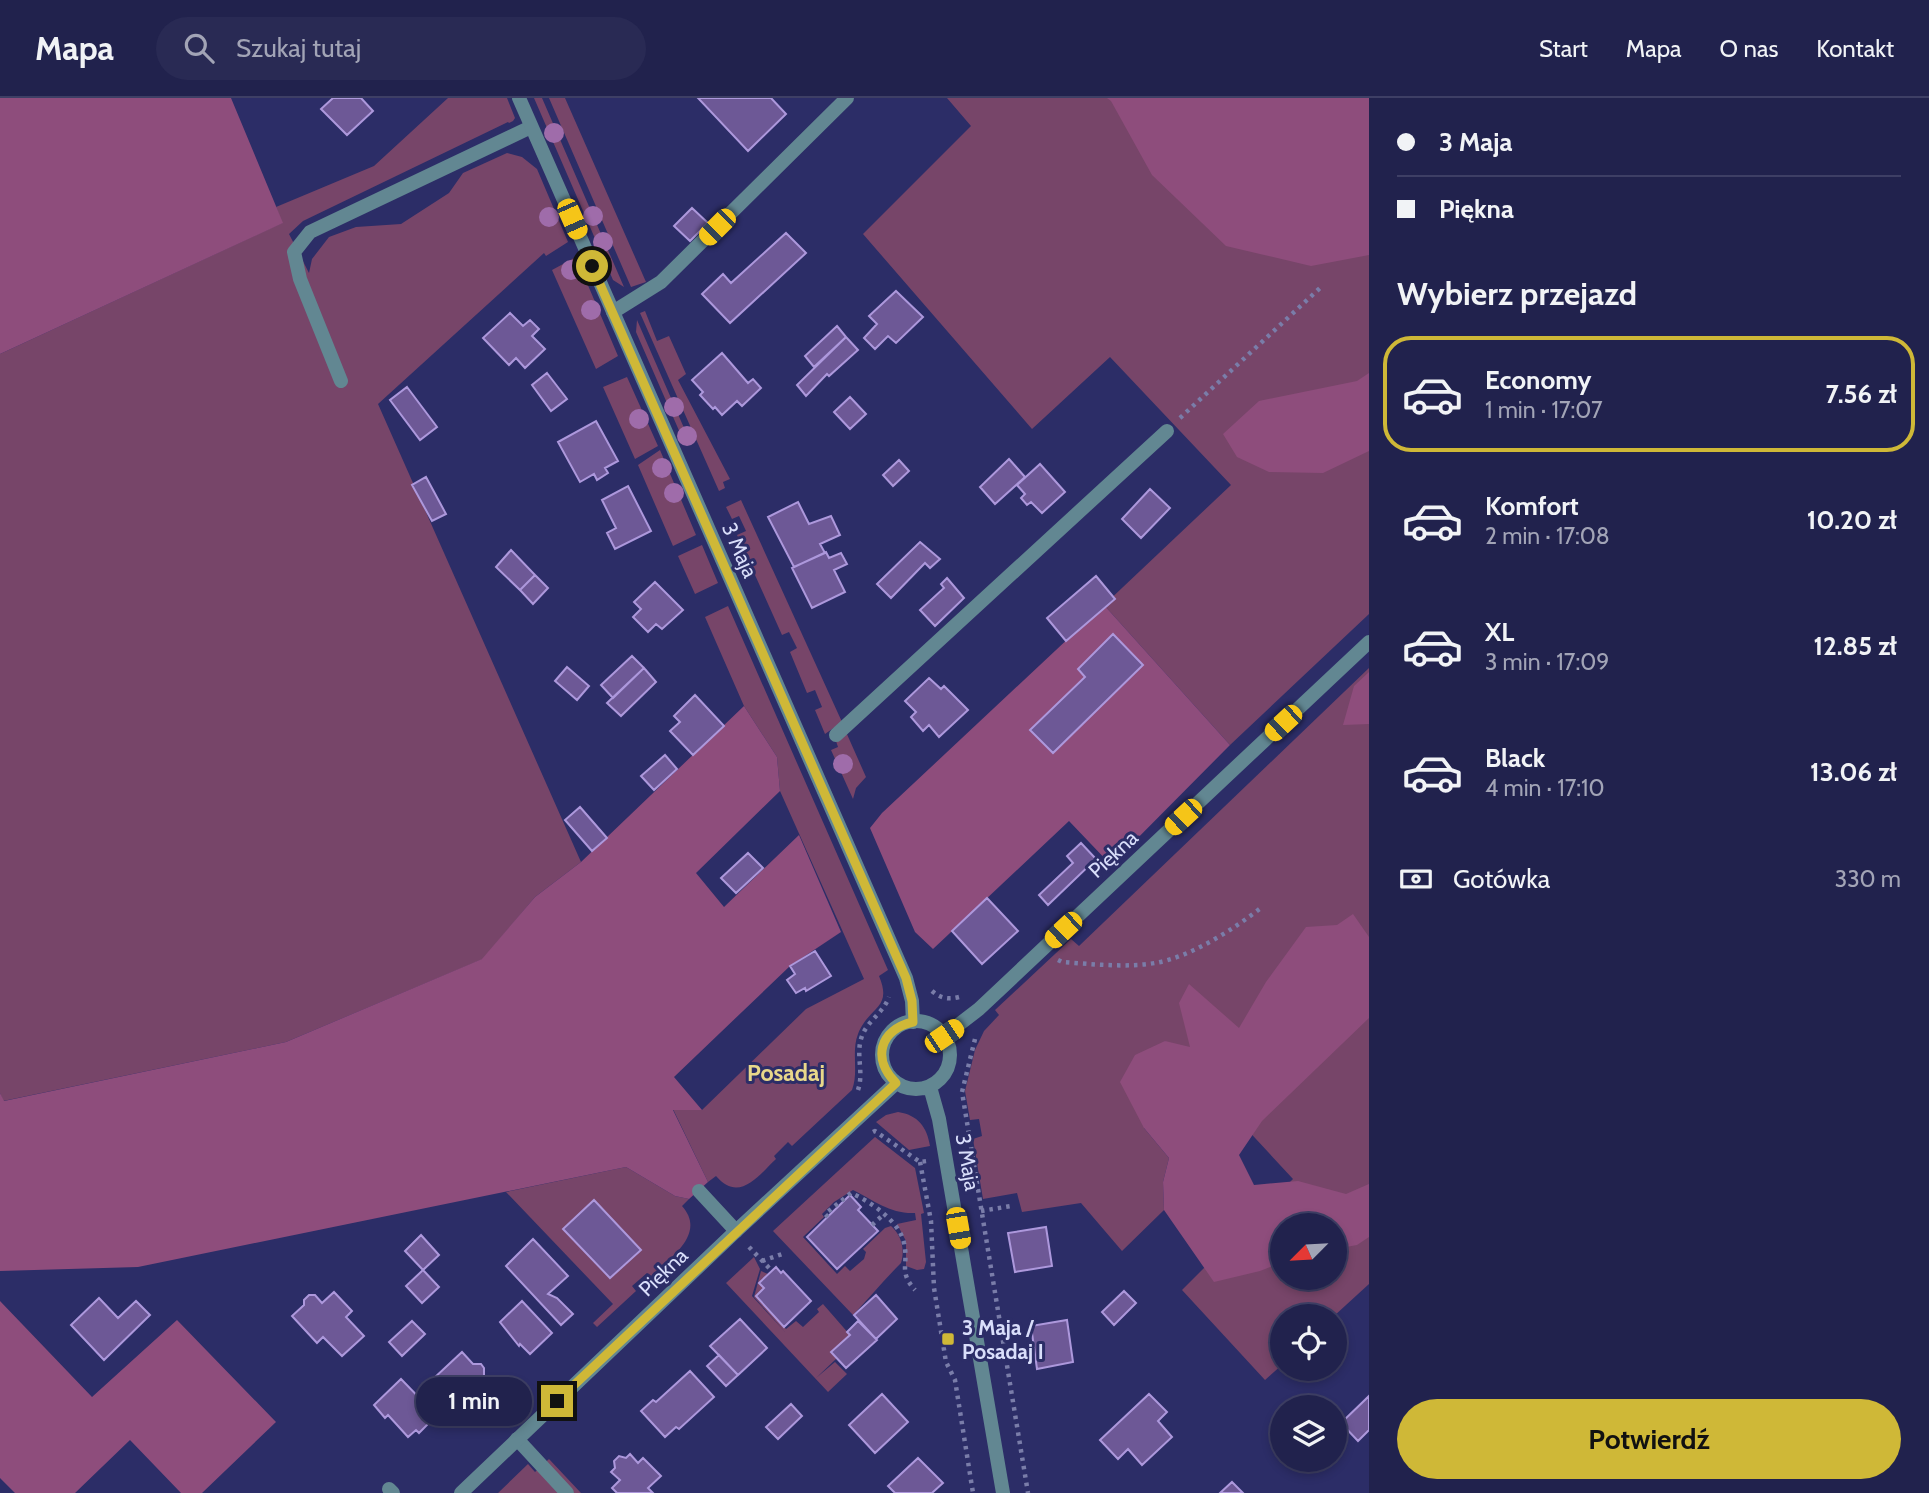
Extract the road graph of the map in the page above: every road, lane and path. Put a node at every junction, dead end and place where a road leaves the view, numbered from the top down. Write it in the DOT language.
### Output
graph roads {
  1 [pos="519,98"];
  2 [pos="847,98"];
  3 [pos="531,127"];
  4 [pos="1320,288"];
  5 [pos="612,312"];
  6 [pos="341,382"];
  7 [pos="1167,431"];
  8 [pos="1369,642"];
  9 [pos="836,735"];
  10 [pos="1262,907"];
  11 [pos="1044,948"];
  12 [pos="925,982"];
  13 [pos="889,990"];
  14 [pos="965,995"];
  15 [pos="913,1022"];
  16 [pos="976,1035"];
  17 [pos="944,1036"];
  18 [pos="896,1083"];
  19 [pos="930,1087"];
  20 [pos="853,1098"];
  21 [pos="870,1135"];
  22 [pos="699,1191"];
  23 [pos="1012,1206"];
  24 [pos="981,1211"];
  25 [pos="883,1215"];
  26 [pos="828,1217"];
  27 [pos="872,1225"];
  28 [pos="736,1231"];
  29 [pos="752,1250"];
  30 [pos="785,1253"];
  31 [pos="762,1261"];
  32 [pos="772,1271"];
  33 [pos="915,1290"];
  34 [pos="517,1439"];
  35 [pos="461,1493"];
  36 [pos="567,1493"];
  37 [pos="973,1493"];
  38 [pos="1003,1493"];
  39 [pos="1028,1493"];
  1 -- 3 [label="street, 3 Maja"];
  2 -- 5 [label="street"];
  3 -- 5 [label="street, 3 Maja"];
  3 -- 6 [label="street"];
  4 -- 7 [label="path"];
  5 -- 15 [label="street, 3 Maja"];
  7 -- 9 [label="street"];
  8 -- 11 [label="street, Piękna"];
  10 -- 11 [label="path"];
  11 -- 17 [label="street, Piękna"];
  12 -- 14 [label="path"];
  13 -- 20 [label="path"];
  15 -- 17 [label="street"];
  15 -- 18 [label="street"];
  16 -- 24 [label="path"];
  17 -- 19 [label="street"];
  18 -- 19 [label="street"];
  18 -- 28 [label="street, Piękna"];
  19 -- 38 [label="street, 3 Maja"];
  21 -- 37 [label="path"];
  22 -- 28 [label="street"];
  23 -- 24 [label="path"];
  24 -- 39 [label="path"];
  25 -- 26 [label="path"];
  25 -- 27 [label="path"];
  25 -- 33 [label="path"];
  28 -- 34 [label="street, Piękna"];
  29 -- 31 [label="path"];
  30 -- 31 [label="path"];
  31 -- 32 [label="path"];
  34 -- 35 [label="street, Piękna"];
  34 -- 36 [label="street"];
}
